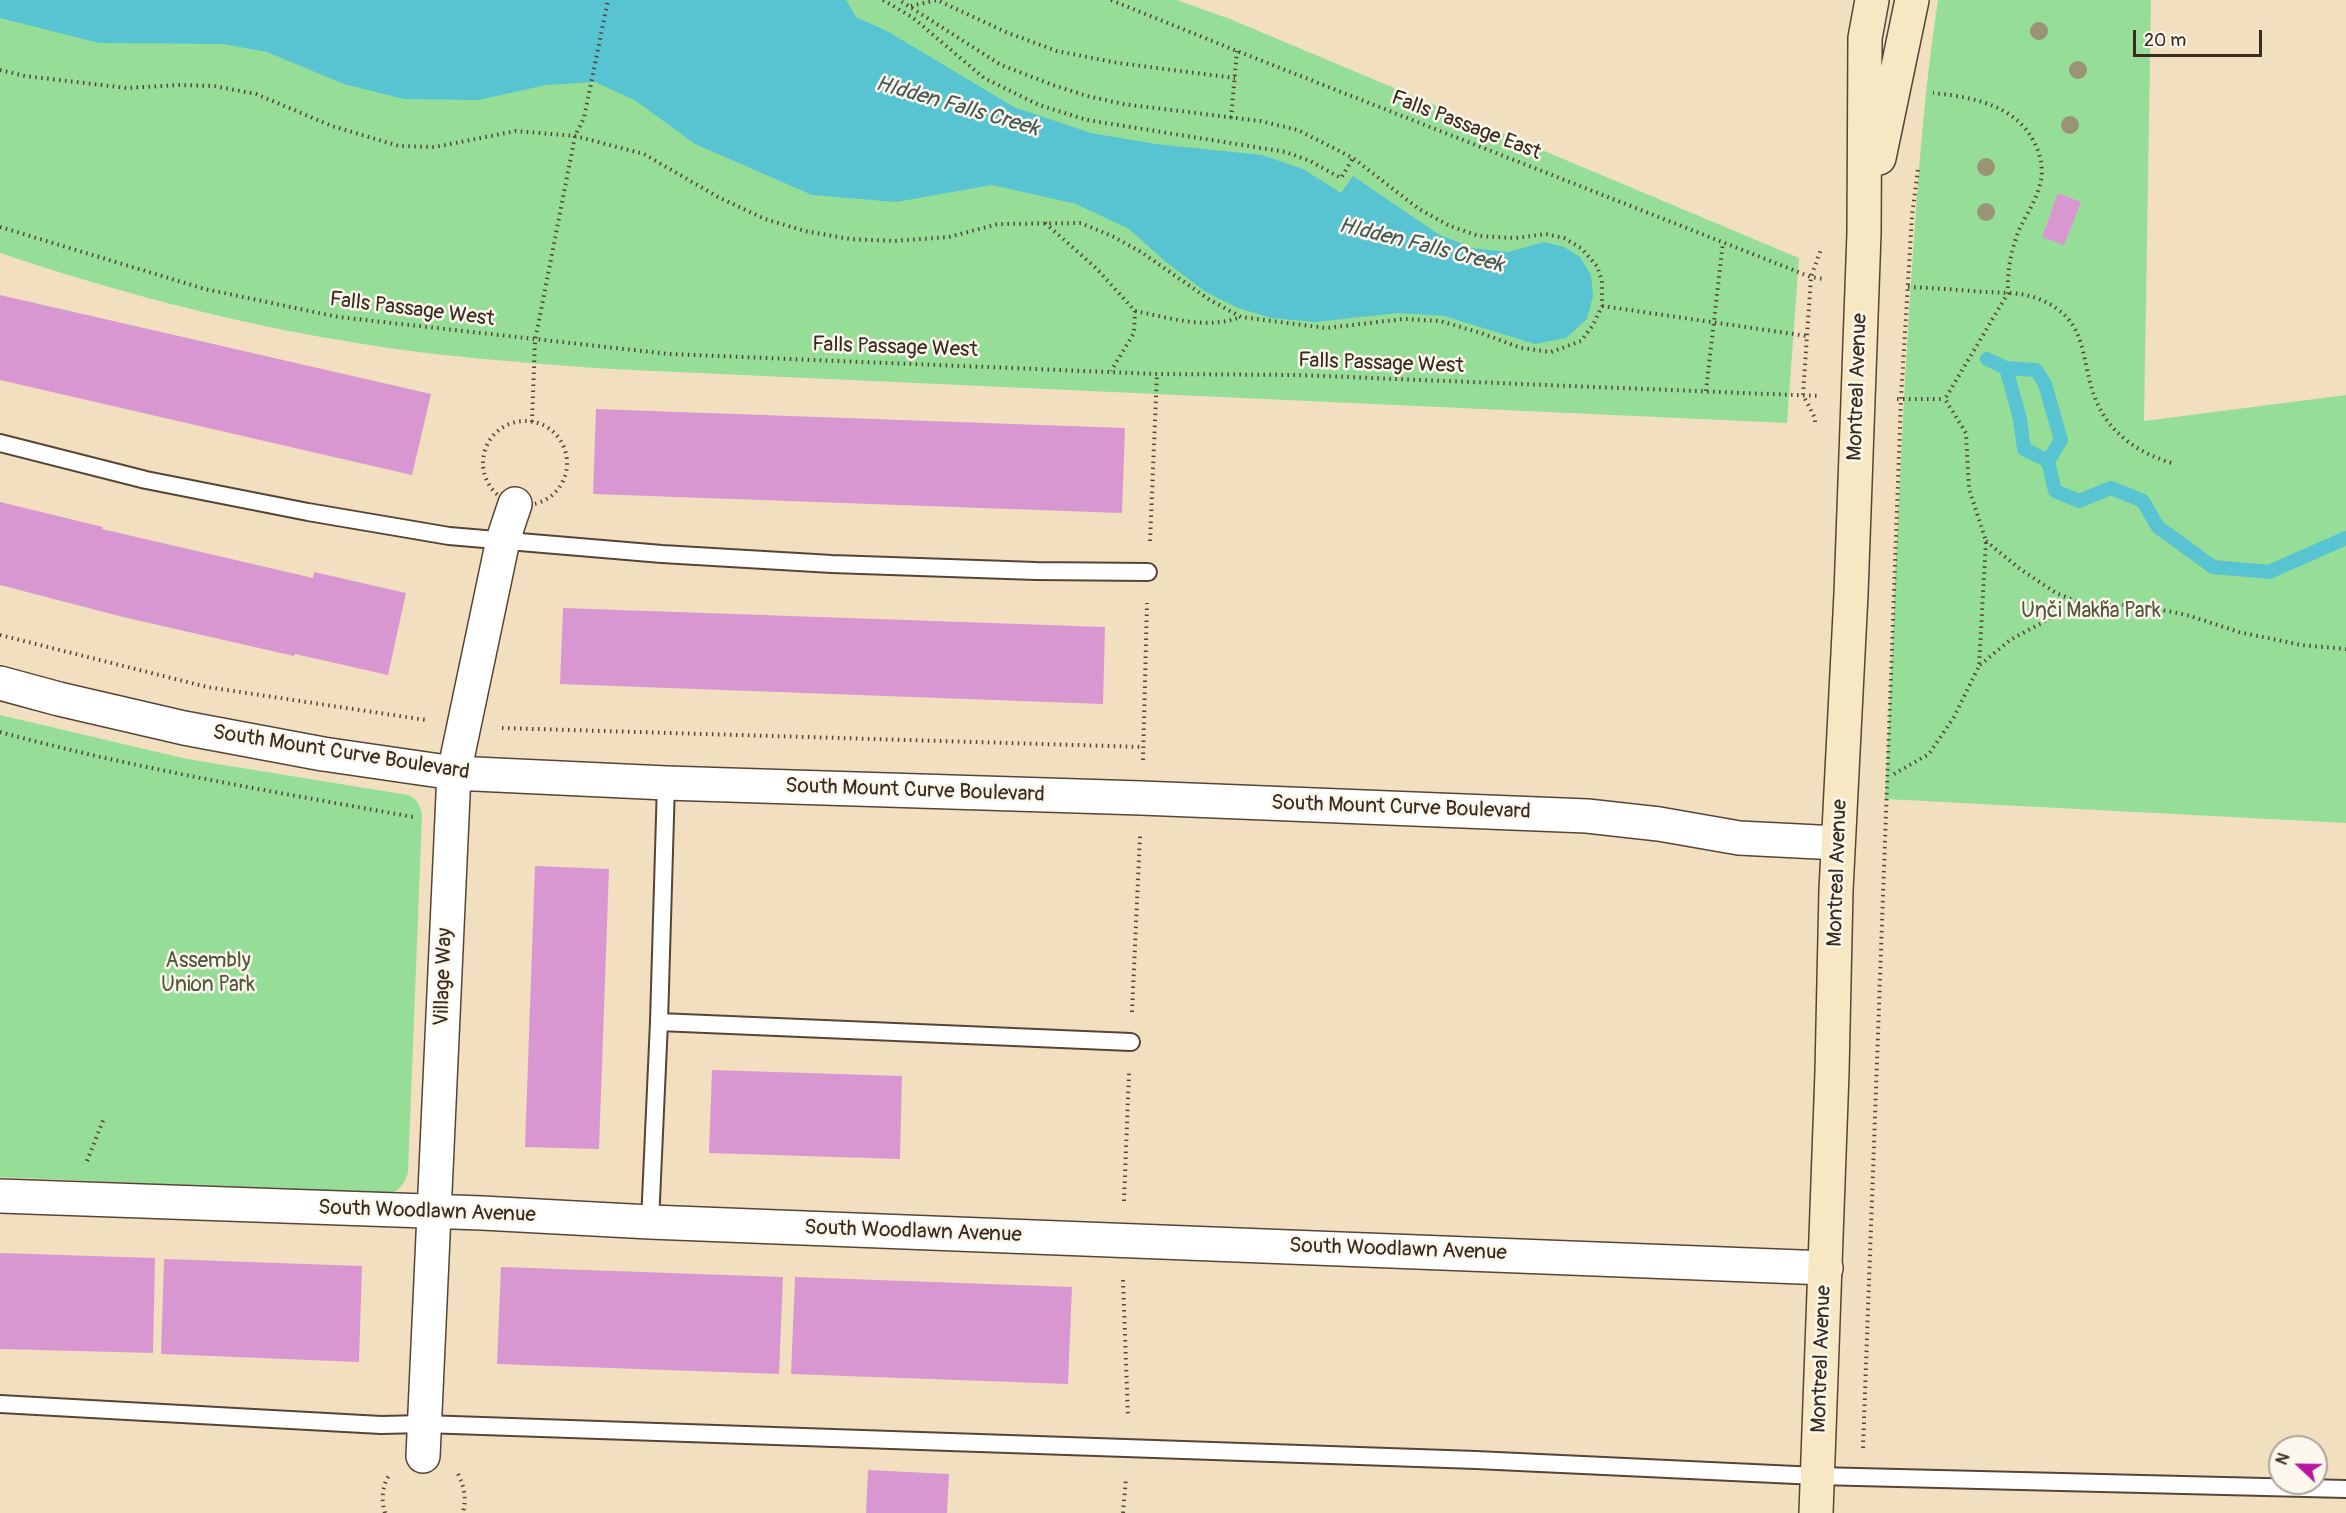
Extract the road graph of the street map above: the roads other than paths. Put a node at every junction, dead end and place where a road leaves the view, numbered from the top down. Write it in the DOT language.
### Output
graph roads {
  1 [pos="1872,0"];
  2 [pos="1912,0"];
  3 [pos="1864,233"];
  4 [pos="0,443"];
  5 [pos="515,504"];
  6 [pos="503,540"];
  7 [pos="1148,572"];
  8 [pos="0,682"];
  9 [pos="454,773"];
  10 [pos="666,783"];
  11 [pos="1838,843"];
  12 [pos="659,1022"];
  13 [pos="1131,1042"];
  14 [pos="0,1196"];
  15 [pos="435,1214"];
  16 [pos="650,1222"];
  17 [pos="1826,1268"];
  18 [pos="0,1404"];
  19 [pos="424,1424"];
  20 [pos="423,1456"];
  21 [pos="1817,1476"];
  22 [pos="2346,1490"];
  23 [pos="1816,1513"];
  1 -- 3 [label="street, Montreal Avenue"];
  2 -- 3 [label="street, Montreal Avenue"];
  3 -- 11 [label="street, Montreal Avenue"];
  4 -- 6 [label="lane"];
  5 -- 6 [label="street, Village Way"];
  6 -- 7 [label="lane"];
  6 -- 9 [label="street, Village Way"];
  8 -- 9 [label="street, South Mount Curve Boulevard"];
  9 -- 10 [label="street, South Mount Curve Boulevard"];
  9 -- 15 [label="street, Village Way"];
  10 -- 11 [label="street, South Mount Curve Boulevard"];
  10 -- 12 [label="lane"];
  11 -- 17 [label="street, Montreal Avenue"];
  12 -- 13 [label="lane"];
  12 -- 16 [label="lane"];
  14 -- 15 [label="street, South Woodlawn Avenue"];
  15 -- 16 [label="street, South Woodlawn Avenue"];
  15 -- 19 [label="street, Village Way"];
  16 -- 17 [label="street, South Woodlawn Avenue"];
  17 -- 21 [label="street, Montreal Avenue"];
  18 -- 19 [label="lane"];
  19 -- 20 [label="street, Village Way"];
  19 -- 21 [label="lane"];
  21 -- 22 [label="lane"];
  21 -- 23 [label="street, Montreal Avenue"];
}
